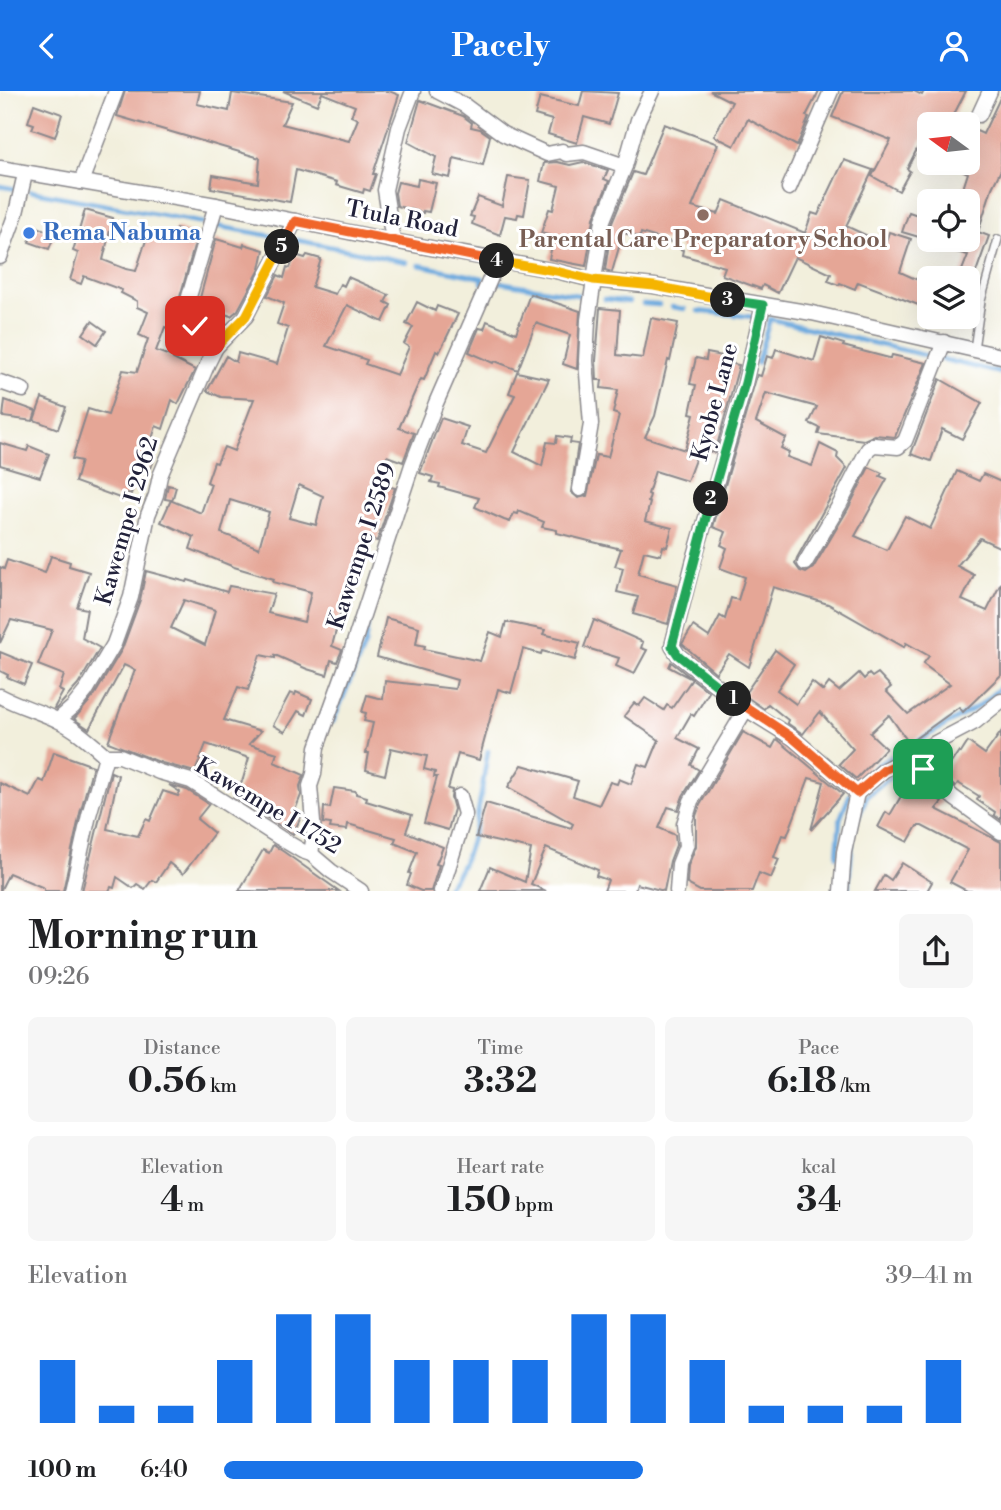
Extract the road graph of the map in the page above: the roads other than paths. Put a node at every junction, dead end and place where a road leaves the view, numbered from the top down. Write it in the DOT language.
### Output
graph roads {
  1 [pos="116,91"];
  2 [pos="413,91"];
  3 [pos="437,91"];
  4 [pos="652,91"];
  5 [pos="831,91"];
  6 [pos="990,91"];
  7 [pos="980,113"];
  8 [pos="625,166"];
  9 [pos="0,169"];
  10 [pos="25,174"];
  11 [pos="81,182"];
  12 [pos="789,188"];
  13 [pos="216,205"];
  14 [pos="295,221"];
  15 [pos="998,239"];
  16 [pos="393,241"];
  17 [pos="0,257"];
  18 [pos="498,261"];
  19 [pos="593,280"];
  20 [pos="763,305"];
  21 [pos="944,342"];
  22 [pos="216,347"];
  23 [pos="974,349"];
  24 [pos="1001,356"];
  25 [pos="0,382"];
  26 [pos="23,390"];
  27 [pos="580,489"];
  28 [pos="805,563"];
  29 [pos="0,696"];
  30 [pos="1001,701"];
  31 [pos="746,709"];
  32 [pos="58,720"];
  33 [pos="106,756"];
  34 [pos="909,759"];
  35 [pos="857,793"];
  36 [pos="460,796"];
  37 [pos="1001,832"];
  38 [pos="311,854"];
  39 [pos="72,891"];
  40 [pos="361,891"];
  41 [pos="441,891"];
  42 [pos="677,891"];
  43 [pos="841,891"];
  1 -- 11 [label="street"];
  2 -- 16 [label="street"];
  3 -- 8 [label="street"];
  4 -- 8 [label="street"];
  5 -- 12 [label="street"];
  6 -- 7 [label="street"];
  8 -- 19 [label="street"];
  9 -- 10 [label="street, Ttula Road"];
  10 -- 11 [label="street, Ttula Road"];
  10 -- 17 [label="street"];
  11 -- 13 [label="street, Ttula Road"];
  13 -- 14 [label="street, Ttula Road"];
  13 -- 22 [label="street"];
  14 -- 16 [label="street, Ttula Road"];
  14 -- 22 [label="street, Kawempe I 2962"];
  15 -- 23 [label="lane"];
  16 -- 18 [label="street, Ttula Road"];
  18 -- 19 [label="street, Ttula Road"];
  18 -- 38 [label="street, Kawempe I 2589"];
  19 -- 20 [label="street, Ttula Road"];
  19 -- 27 [label="street"];
  20 -- 21 [label="street, Ttula Road"];
  20 -- 31 [label="street, Kyobe Lane"];
  21 -- 23 [label="street, Ttula Road"];
  21 -- 28 [label="street"];
  22 -- 32 [label="street, Kawempe I 2962"];
  23 -- 24 [label="street, Ttula Road"];
  25 -- 26 [label="street"];
  29 -- 32 [label="street, Kawempe I 1752"];
  30 -- 34 [label="street"];
  31 -- 35 [label="street, Kyobe Lane"];
  31 -- 42 [label="street"];
  32 -- 33 [label="street, Kawempe I 1752"];
  33 -- 38 [label="street, Kawempe I 1752"];
  33 -- 39 [label="street"];
  34 -- 35 [label="street"];
  34 -- 37 [label="street"];
  35 -- 43 [label="street"];
  36 -- 41 [label="street"];
  38 -- 40 [label="street, Kawempe I 1752"];
}
